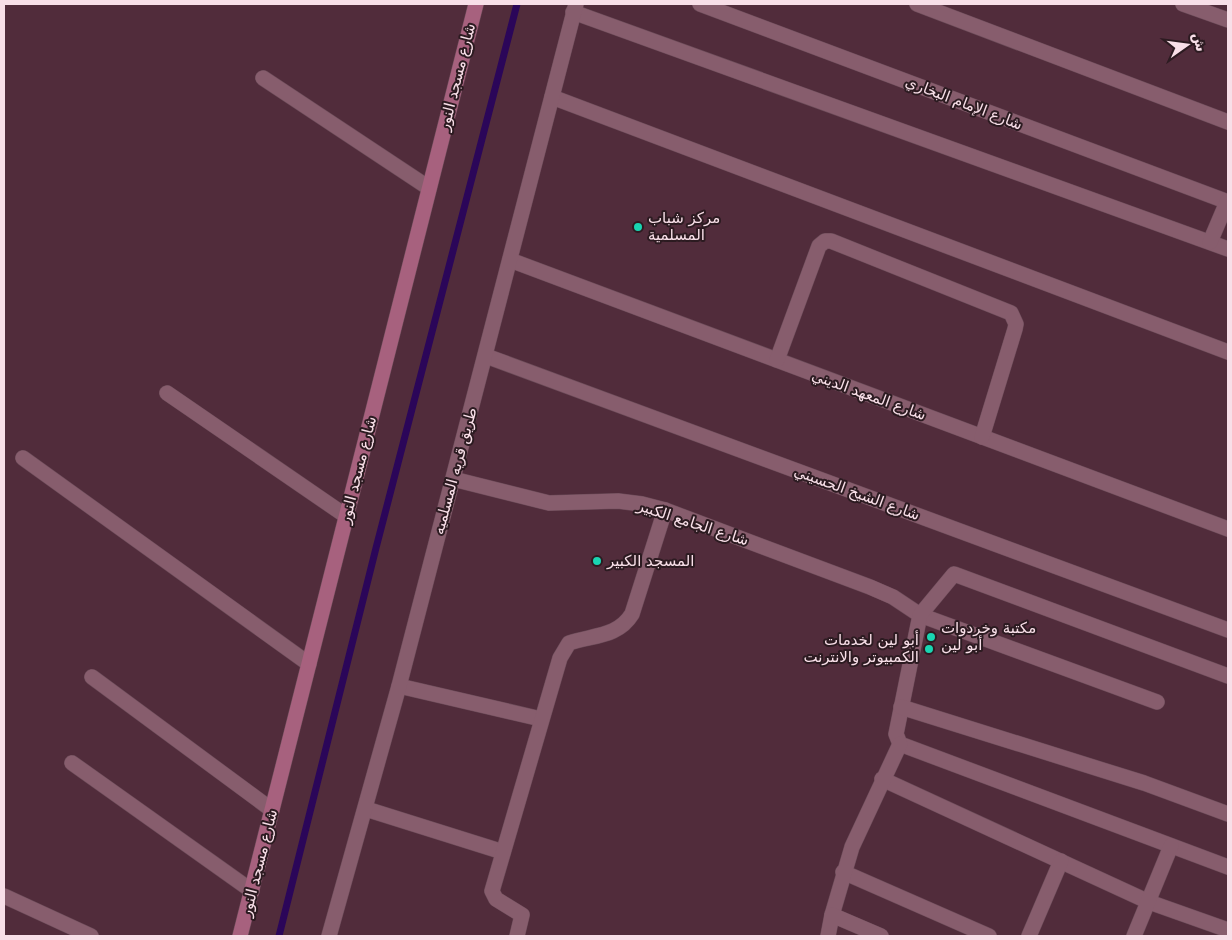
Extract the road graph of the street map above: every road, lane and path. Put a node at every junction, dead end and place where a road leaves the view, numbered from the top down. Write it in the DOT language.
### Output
graph roads {
  1 [pos="476,4"];
  2 [pos="700,4"];
  3 [pos="917,4"];
  4 [pos="1183,4"];
  5 [pos="574,8"];
  6 [pos="1228,20"];
  7 [pos="263,78"];
  8 [pos="552,97"];
  9 [pos="1228,122"];
  10 [pos="429,188"];
  11 [pos="1227,202"];
  12 [pos="1210,242"];
  13 [pos="1228,249"];
  14 [pos="510,260"];
  15 [pos="1228,352"];
  16 [pos="486,356"];
  17 [pos="777,360"];
  18 [pos="167,394"];
  19 [pos="982,437"];
  20 [pos="23,458"];
  21 [pos="453,479"];
  22 [pos="665,510"];
  23 [pos="346,516"];
  24 [pos="1228,529"];
  25 [pos="920,615"];
  26 [pos="1228,630"];
  27 [pos="309,664"];
  28 [pos="1228,676"];
  29 [pos="92,677"];
  30 [pos="399,686"];
  31 [pos="1157,702"];
  32 [pos="901,707"];
  33 [pos="541,719"];
  34 [pos="900,744"];
  35 [pos="72,762"];
  36 [pos="882,780"];
  37 [pos="366,808"];
  38 [pos="272,810"];
  39 [pos="1228,814"];
  40 [pos="1171,846"];
  41 [pos="503,852"];
  42 [pos="1062,862"];
  43 [pos="1228,866"];
  44 [pos="843,872"];
  45 [pos="252,891"];
  46 [pos="4,896"];
  47 [pos="1149,902"];
  48 [pos="832,914"];
  49 [pos="1228,930"];
  50 [pos="91,936"];
  51 [pos="240,936"];
  52 [pos="329,936"];
  53 [pos="517,936"];
  54 [pos="828,936"];
  55 [pos="881,936"];
  56 [pos="988,936"];
  57 [pos="1029,936"];
  58 [pos="1134,936"];
  1 -- 10 [label="main road, شارع مسجد النور"];
  2 -- 11 [label="street, شارع الإمام البخاري"];
  3 -- 9 [label="street"];
  4 -- 6 [label="street"];
  5 -- 8 [label="street, طريق قريه المسلميه"];
  5 -- 12 [label="street"];
  7 -- 10 [label="street"];
  8 -- 14 [label="street, طريق قريه المسلميه"];
  8 -- 15 [label="street"];
  10 -- 23 [label="main road, شارع مسجد النور"];
  11 -- 12 [label="street"];
  12 -- 13 [label="street"];
  14 -- 16 [label="street, طريق قريه المسلميه"];
  14 -- 17 [label="street, شارع المعهد الديني"];
  16 -- 21 [label="street, طريق قريه المسلميه"];
  16 -- 26 [label="street, شارع الشيخ الحسيني"];
  17 -- 19 [label="street, شارع المعهد الديني"];
  17 -- 19 [label="street"];
  18 -- 23 [label="street"];
  19 -- 24 [label="street, شارع المعهد الديني"];
  20 -- 27 [label="street"];
  21 -- 22 [label="street, شارع الجامع الكبير"];
  21 -- 30 [label="street, طريق قريه المسلميه"];
  22 -- 25 [label="street, شارع الجامع الكبير"];
  22 -- 33 [label="street"];
  23 -- 27 [label="main road, شارع مسجد النور"];
  25 -- 28 [label="street"];
  25 -- 31 [label="street, شارع الجامع الكبير"];
  25 -- 32 [label="street"];
  27 -- 38 [label="main road, شارع مسجد النور"];
  29 -- 38 [label="street"];
  30 -- 33 [label="street"];
  30 -- 37 [label="street, طريق قريه المسلميه"];
  32 -- 34 [label="street"];
  32 -- 39 [label="street"];
  33 -- 41 [label="street"];
  34 -- 36 [label="street"];
  34 -- 40 [label="street"];
  35 -- 45 [label="street"];
  36 -- 42 [label="street"];
  36 -- 44 [label="street"];
  37 -- 41 [label="street"];
  37 -- 52 [label="street, طريق قريه المسلميه"];
  38 -- 45 [label="main road, شارع مسجد النور"];
  40 -- 43 [label="street"];
  40 -- 47 [label="street"];
  41 -- 53 [label="street"];
  42 -- 47 [label="street"];
  42 -- 57 [label="street"];
  44 -- 48 [label="street"];
  44 -- 56 [label="street"];
  45 -- 51 [label="main road, شارع مسجد النور"];
  46 -- 50 [label="street"];
  47 -- 49 [label="street"];
  47 -- 58 [label="street"];
  48 -- 54 [label="street"];
  48 -- 55 [label="street"];
}
